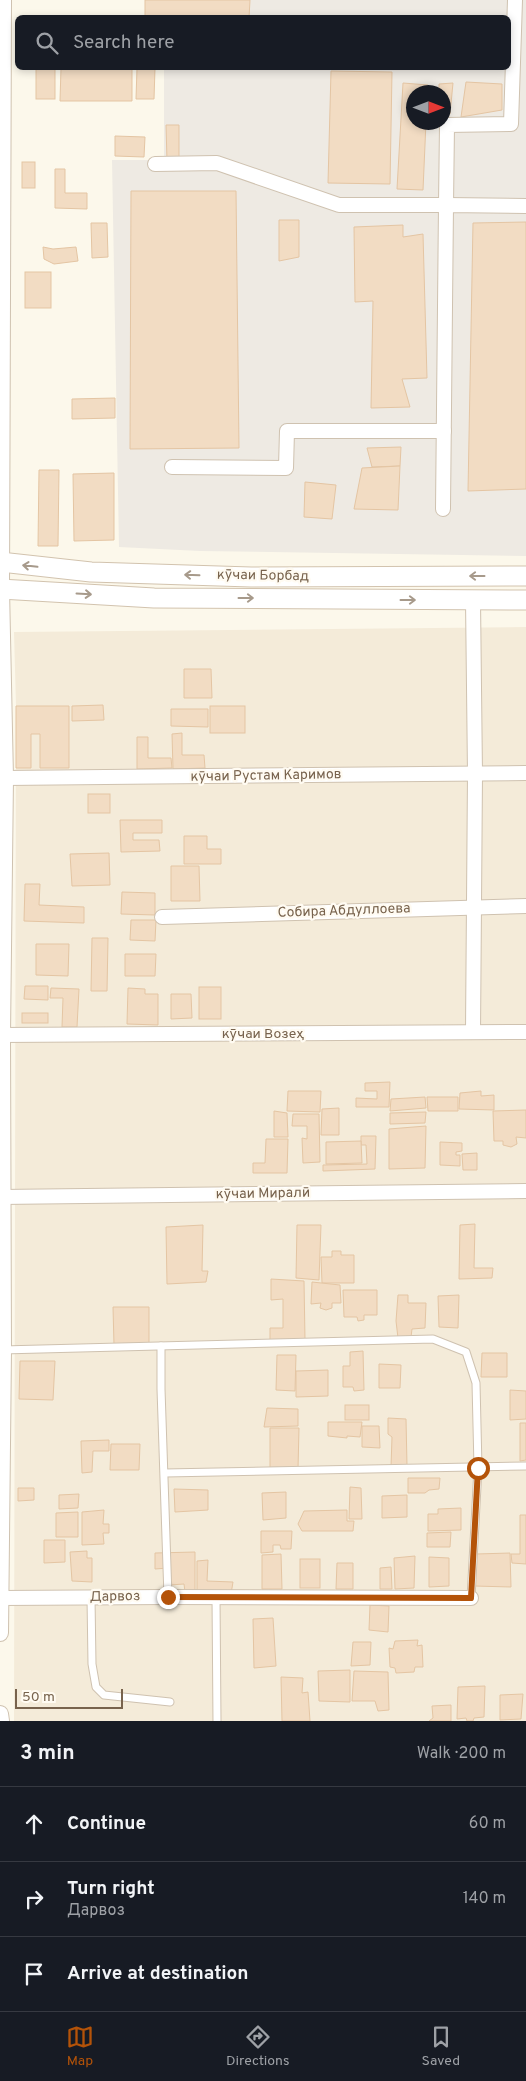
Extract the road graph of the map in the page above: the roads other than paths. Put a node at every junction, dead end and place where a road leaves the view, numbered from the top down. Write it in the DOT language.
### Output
graph roads {
  1 [pos="3,0"];
  2 [pos="515,0"];
  3 [pos="1,136"];
  4 [pos="155,164"];
  5 [pos="446,206"];
  6 [pos="526,206"];
  7 [pos="444,431"];
  8 [pos="172,467"];
  9 [pos="444,509"];
  10 [pos="1,562"];
  11 [pos="526,576"];
  12 [pos="1,589"];
  13 [pos="473,600"];
  14 [pos="526,600"];
  15 [pos="526,773"];
  16 [pos="475,774"];
  17 [pos="5,778"];
  18 [pos="526,906"];
  19 [pos="475,908"];
  20 [pos="162,917"];
  21 [pos="473,1032"];
  22 [pos="526,1032"];
  23 [pos="1,1035"];
  24 [pos="526,1191"];
  25 [pos="2,1197"];
  26 [pos="161,1346"];
  27 [pos="2,1350"];
  28 [pos="526,1466"];
  29 [pos="478,1468"];
  30 [pos="165,1473"];
  31 [pos="168,1597"];
  32 [pos="216,1597"];
  33 [pos="0,1598"];
  34 [pos="91,1598"];
  35 [pos="471,1598"];
  36 [pos="0,1633"];
  37 [pos="170,1702"];
  38 [pos="0,1714"];
  39 [pos="1,1721"];
  40 [pos="217,1721"];
  1 -- 3 [label="street"];
  2 -- 5 [label="street"];
  3 -- 10 [label="street"];
  4 -- 5 [label="street"];
  5 -- 6 [label="street"];
  5 -- 7 [label="street"];
  7 -- 8 [label="street"];
  7 -- 9 [label="street"];
  11 -- 10 [label="main road, кӯчаи Борбад, one-way"];
  10 -- 12 [label="street"];
  12 -- 13 [label="main road, кӯчаи Борбад, one-way"];
  12 -- 17 [label="street"];
  13 -- 14 [label="main road, кӯчаи Борбад"];
  13 -- 16 [label="street"];
  15 -- 16 [label="street, кӯчаи Рустам Каримов"];
  16 -- 17 [label="street, кӯчаи Рустам Каримов"];
  16 -- 19 [label="street"];
  17 -- 23 [label="street"];
  18 -- 19 [label="street, Собира Абдуллоева"];
  19 -- 20 [label="street, Собира Абдуллоева"];
  19 -- 21 [label="street"];
  21 -- 22 [label="street, кӯчаи Возеҳ"];
  21 -- 23 [label="street, кӯчаи Возеҳ"];
  23 -- 25 [label="street"];
  24 -- 25 [label="street, кӯчаи Миралӣ"];
  25 -- 27 [label="street"];
  26 -- 27 [label="lane"];
  26 -- 29 [label="lane"];
  26 -- 30 [label="lane"];
  27 -- 33 [label="street"];
  28 -- 29 [label="lane"];
  29 -- 30 [label="lane"];
  29 -- 35 [label="lane"];
  30 -- 31 [label="lane"];
  31 -- 32 [label="street, Дарвоз"];
  31 -- 34 [label="street, Дарвоз"];
  32 -- 35 [label="street, Дарвоз"];
  32 -- 40 [label="lane"];
  33 -- 34 [label="street, Дарвоз"];
  33 -- 36 [label="street"];
  34 -- 37 [label="lane"];
  38 -- 39 [label="street"];
}
